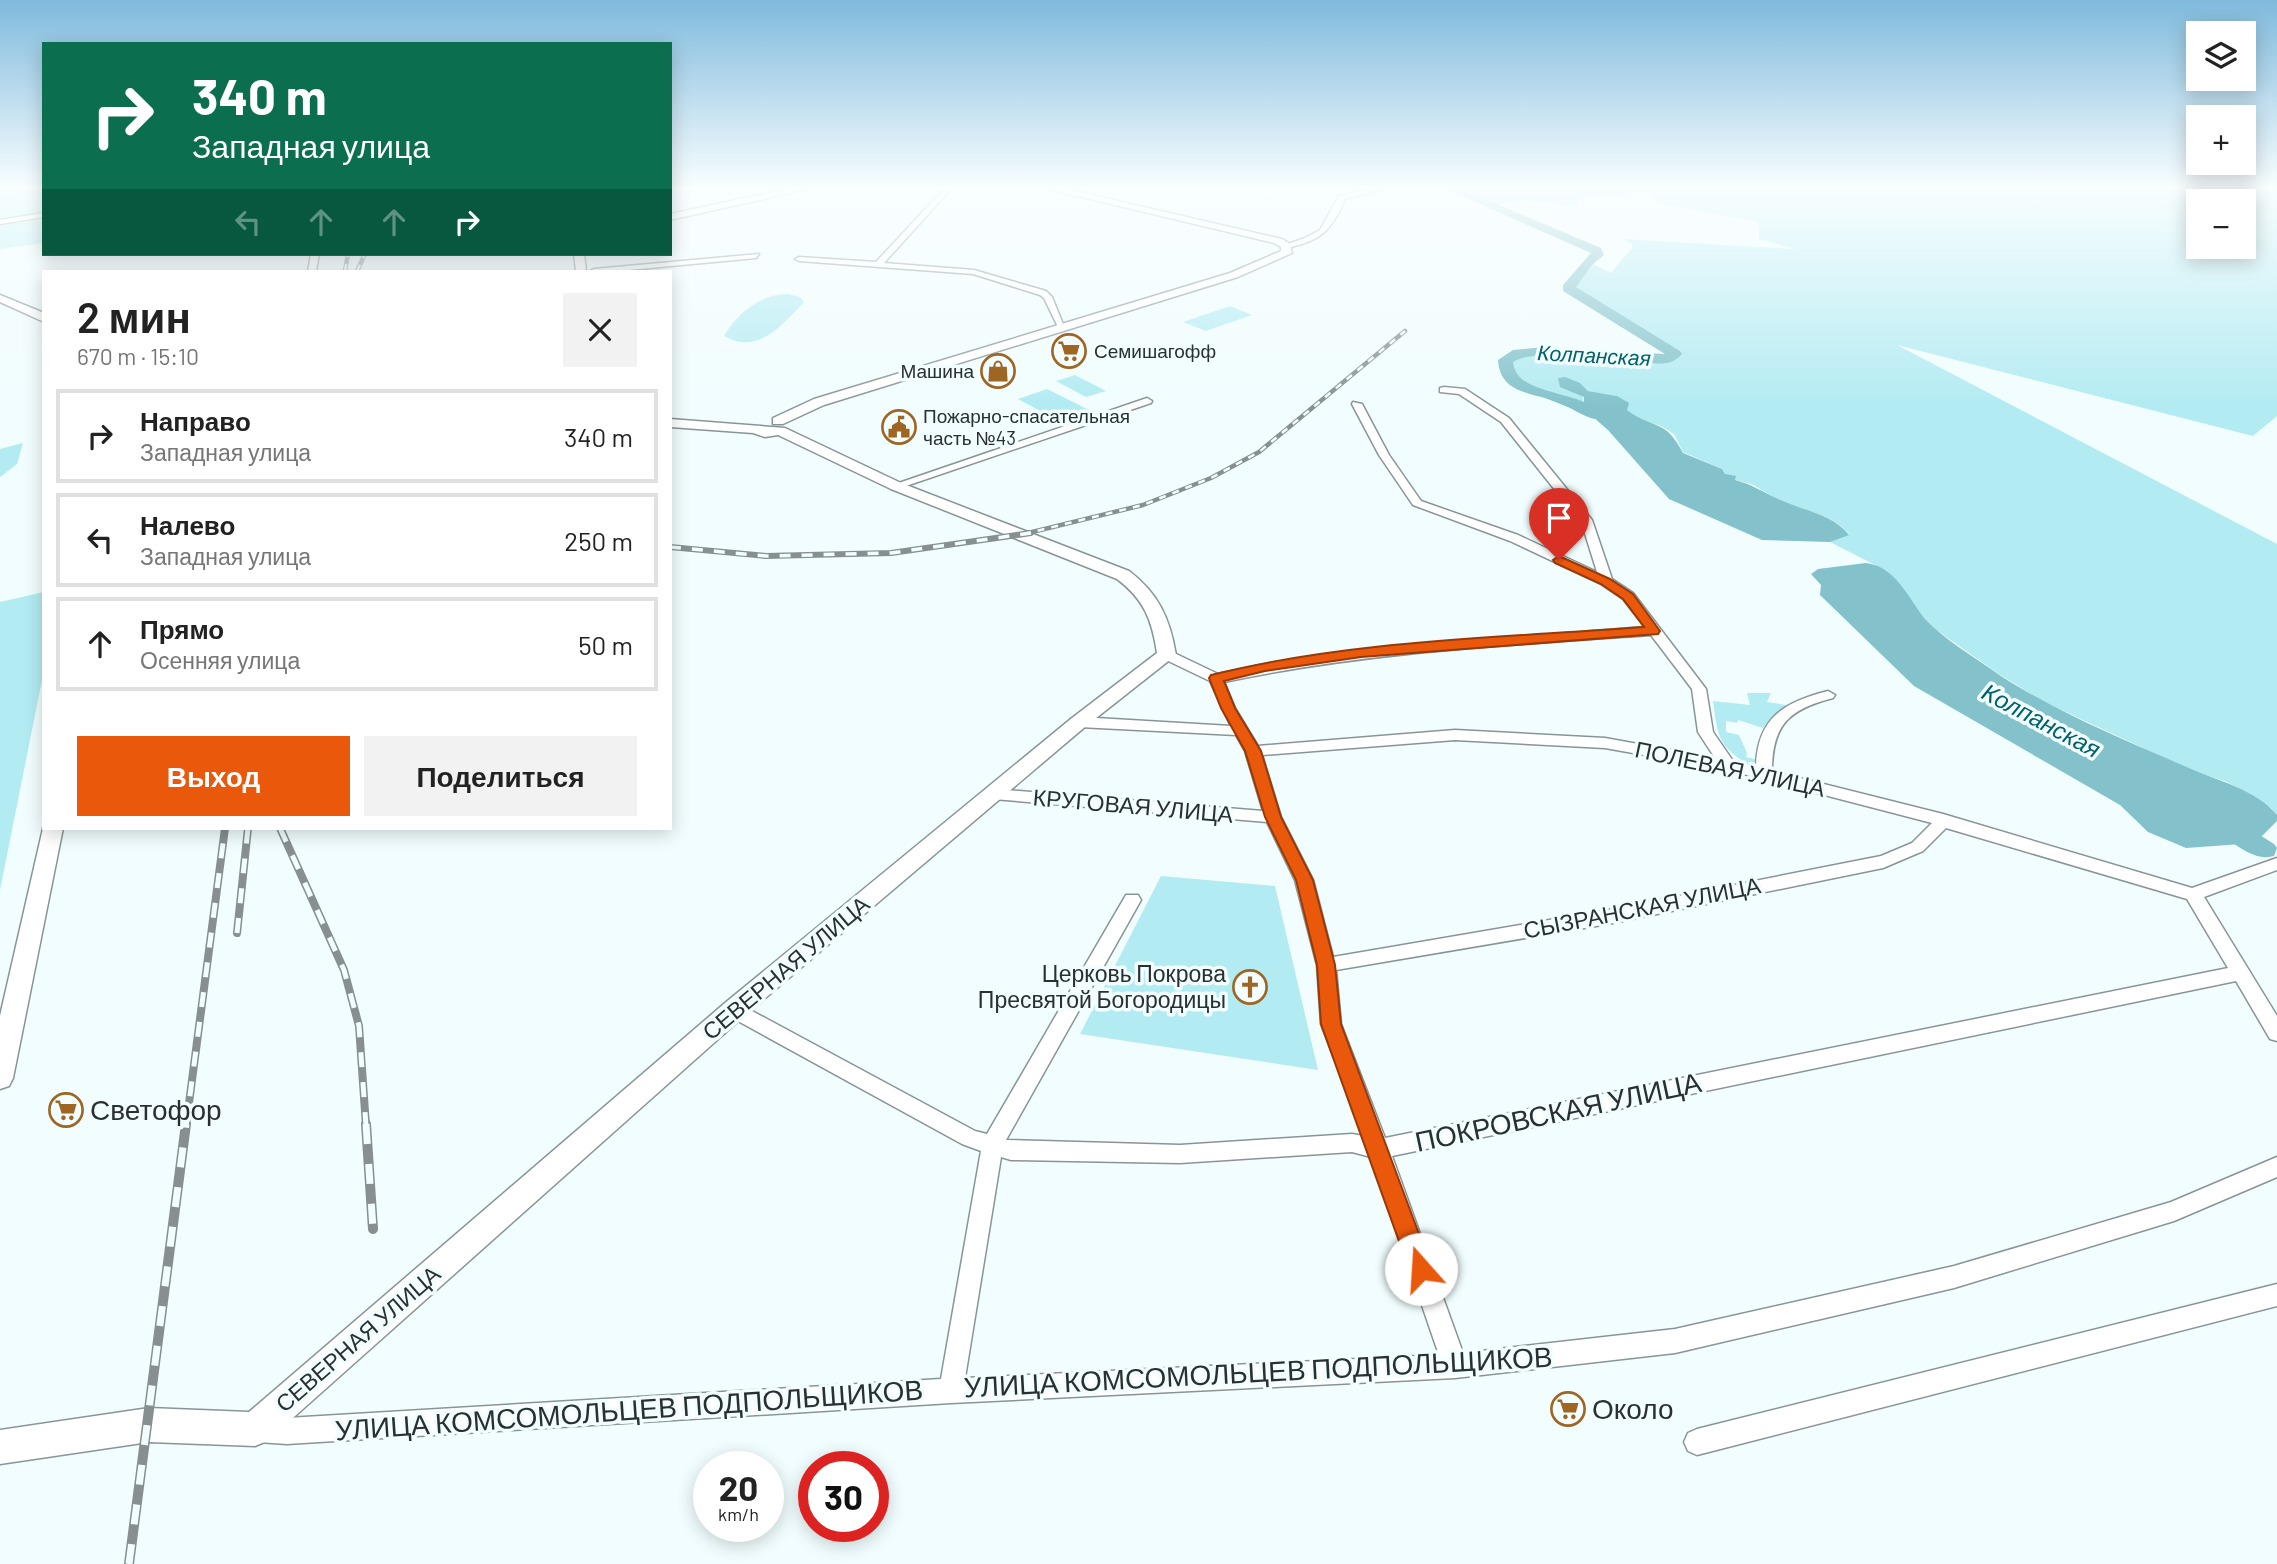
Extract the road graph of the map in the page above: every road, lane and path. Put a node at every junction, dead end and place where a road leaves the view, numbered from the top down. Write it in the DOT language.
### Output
graph roads {
  1 [pos="691,262"];
  2 [pos="838,262"];
  3 [pos="881,262"];
  4 [pos="1262,262"];
  5 [pos="878,265"];
  6 [pos="605,270"];
  7 [pos="0,298"];
  8 [pos="42,317"];
  9 [pos="1062,327"];
  10 [pos="1444,390"];
  11 [pos="1147,401"];
  12 [pos="1357,404"];
  13 [pos="672,423"];
  14 [pos="779,426"];
  15 [pos="896,486"];
  16 [pos="1606,581"];
  17 [pos="1653,631"];
  18 [pos="1167,655"];
  19 [pos="1216,678"];
  20 [pos="1828,695"];
  21 [pos="1080,722"];
  22 [pos="1241,731"];
  23 [pos="1253,751"];
  24 [pos="1728,765"];
  25 [pos="1764,773"];
  26 [pos="993,794"];
  27 [pos="1273,817"];
  28 [pos="1943,820"];
  29 [pos="52,830"];
  30 [pos="2277,864"];
  31 [pos="2193,894"];
  32 [pos="1132,900"];
  33 [pos="1326,965"];
  34 [pos="2239,973"];
  35 [pos="734,1010"];
  36 [pos="2277,1033"];
  37 [pos="0,1078"];
  38 [pos="993,1144"];
  39 [pos="1379,1149"];
  40 [pos="2275,1171"];
  41 [pos="2277,1295"];
  42 [pos="1454,1366"];
  43 [pos="951,1391"];
  44 [pos="255,1429"];
  45 [pos="1697,1442"];
  46 [pos="0,1447"];
  1 -- 6 [label="street"];
  2 -- 5 [label="street"];
  3 -- 5 [label="street"];
  4 -- 9 [label="street"];
  5 -- 9 [label="street"];
  7 -- 8 [label="street"];
  9 -- 14 [label="street"];
  10 -- 16 [label="street"];
  11 -- 15 [label="street"];
  12 -- 16 [label="street"];
  13 -- 14 [label="street"];
  14 -- 15 [label="street"];
  15 -- 18 [label="street"];
  16 -- 17 [label="street"];
  17 -- 19 [label="street"];
  17 -- 24 [label="street"];
  18 -- 19 [label="street"];
  18 -- 21 [label="street, СЕВЕРНАЯ УЛИЦА"];
  19 -- 22 [label="street"];
  20 -- 25 [label="street"];
  21 -- 22 [label="street"];
  21 -- 26 [label="street, СЕВЕРНАЯ УЛИЦА"];
  22 -- 23 [label="street"];
  23 -- 24 [label="street, ПОЛЕВАЯ УЛИЦА"];
  23 -- 27 [label="street"];
  24 -- 25 [label="street, ПОЛЕВАЯ УЛИЦА"];
  25 -- 28 [label="street, ПОЛЕВАЯ УЛИЦА"];
  26 -- 27 [label="street, КРУГОВАЯ УЛИЦА"];
  26 -- 35 [label="street, СЕВЕРНАЯ УЛИЦА"];
  27 -- 33 [label="street"];
  28 -- 31 [label="street, ПОЛЕВАЯ УЛИЦА"];
  28 -- 33 [label="street, СЫЗРАНСКАЯ УЛИЦА"];
  29 -- 37 [label="street"];
  30 -- 31 [label="street"];
  31 -- 34 [label="street"];
  32 -- 38 [label="street"];
  33 -- 39 [label="street"];
  34 -- 36 [label="street"];
  34 -- 39 [label="street, ПОКРОВСКАЯ УЛИЦА"];
  35 -- 38 [label="street, ПОКРОВСКАЯ УЛИЦА"];
  35 -- 44 [label="street, СЕВЕРНАЯ УЛИЦА"];
  38 -- 39 [label="street, ПОКРОВСКАЯ УЛИЦА"];
  38 -- 43 [label="street"];
  39 -- 42 [label="street"];
  40 -- 42 [label="street, УЛИЦА КОМСОМОЛЬЦЕВ ПОДПОЛЬЩИКОВ"];
  41 -- 45 [label="street"];
  42 -- 43 [label="street, УЛИЦА КОМСОМОЛЬЦЕВ ПОДПОЛЬЩИКОВ"];
  43 -- 44 [label="street, УЛИЦА КОМСОМОЛЬЦЕВ ПОДПОЛЬЩИКОВ"];
  44 -- 46 [label="street, СЕВЕРНАЯ УЛИЦА"];
}
